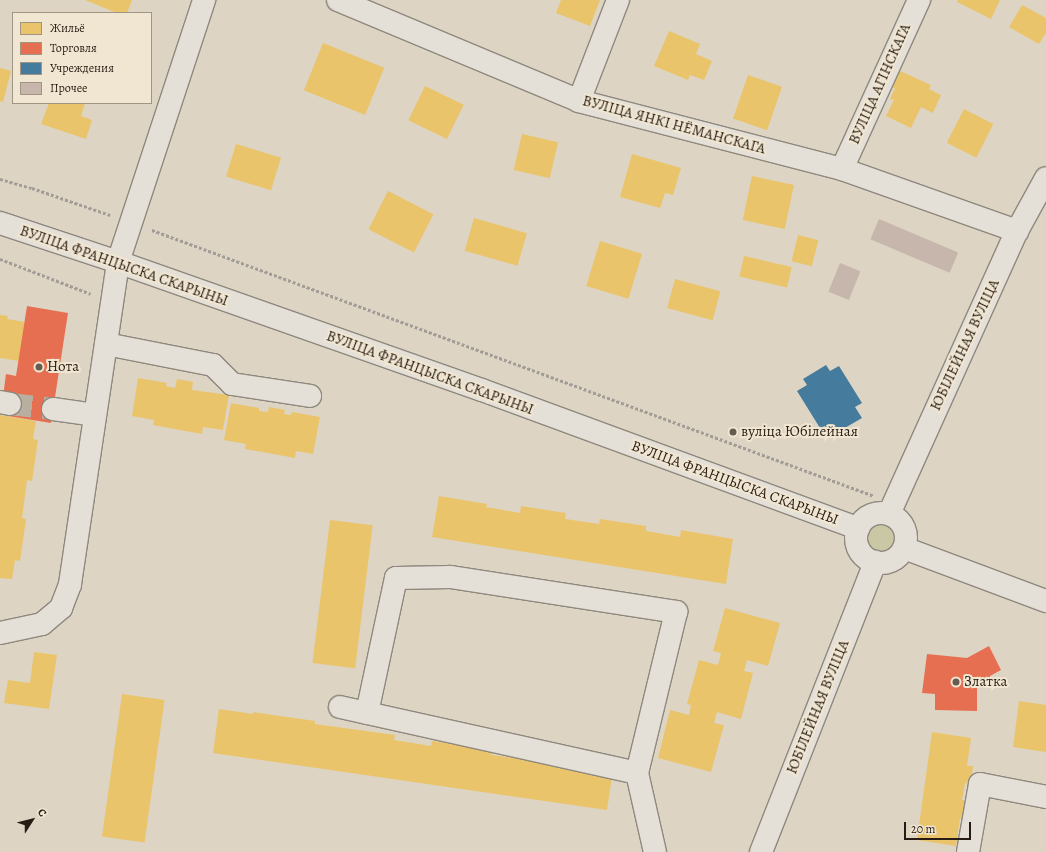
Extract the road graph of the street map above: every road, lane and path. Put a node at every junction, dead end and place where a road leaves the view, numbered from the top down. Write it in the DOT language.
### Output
graph roads {
  1 [pos="204,0"];
  2 [pos="338,0"];
  3 [pos="618,0"];
  4 [pos="919,0"];
  5 [pos="579,101"];
  6 [pos="842,169"];
  7 [pos="1046,178"];
  8 [pos="0,179"];
  9 [pos="130,222"];
  10 [pos="0,223"];
  11 [pos="1017,231"];
  12 [pos="0,259"];
  13 [pos="118,262"];
  14 [pos="112,302"];
  15 [pos="106,344"];
  16 [pos="310,396"];
  17 [pos="53,409"];
  18 [pos="95,415"];
  19 [pos="891,509"];
  20 [pos="858,528"];
  21 [pos="904,548"];
  22 [pos="875,562"];
  23 [pos="1046,601"];
  24 [pos="0,633"];
  25 [pos="340,707"];
  26 [pos="367,713"];
  27 [pos="636,773"];
  28 [pos="1046,797"];
  29 [pos="655,852"];
  30 [pos="761,852"];
  31 [pos="968,852"];
  1 -- 9 [label="street"];
  2 -- 5 [label="street, ВУЛІЦА ЯНКІ НЁМАНСКАГА"];
  3 -- 5 [label="street"];
  4 -- 6 [label="street, ВУЛІЦА АГІНСКАГА"];
  5 -- 6 [label="street, ВУЛІЦА ЯНКІ НЁМАНСКАГА"];
  6 -- 11 [label="street, ВУЛІЦА ЯНКІ НЁМАНСКАГА"];
  7 -- 11 [label="street, ЮБІЛЕЙНАЯ ВУЛІЦА"];
  8 -- 9 [label="path"];
  9 -- 13 [label="street"];
  9 -- 19 [label="path"];
  10 -- 13 [label="street, ВУЛІЦА ФРАНЦЫСКА СКАРЫНЫ"];
  11 -- 19 [label="street, ЮБІЛЕЙНАЯ ВУЛІЦА"];
  12 -- 14 [label="path"];
  13 -- 14 [label="street"];
  13 -- 20 [label="street, ВУЛІЦА ФРАНЦЫСКА СКАРЫНЫ"];
  14 -- 15 [label="street"];
  15 -- 16 [label="street"];
  15 -- 18 [label="street"];
  17 -- 18 [label="street"];
  18 -- 24 [label="street"];
  19 -- 20 [label="street"];
  19 -- 21 [label="street"];
  20 -- 22 [label="street"];
  21 -- 22 [label="street"];
  21 -- 23 [label="street"];
  22 -- 30 [label="street, ЮБІЛЕЙНАЯ ВУЛІЦА"];
  25 -- 26 [label="street"];
  26 -- 27 [label="street"];
  26 -- 27 [label="street"];
  27 -- 29 [label="street"];
  28 -- 31 [label="street"];
}
